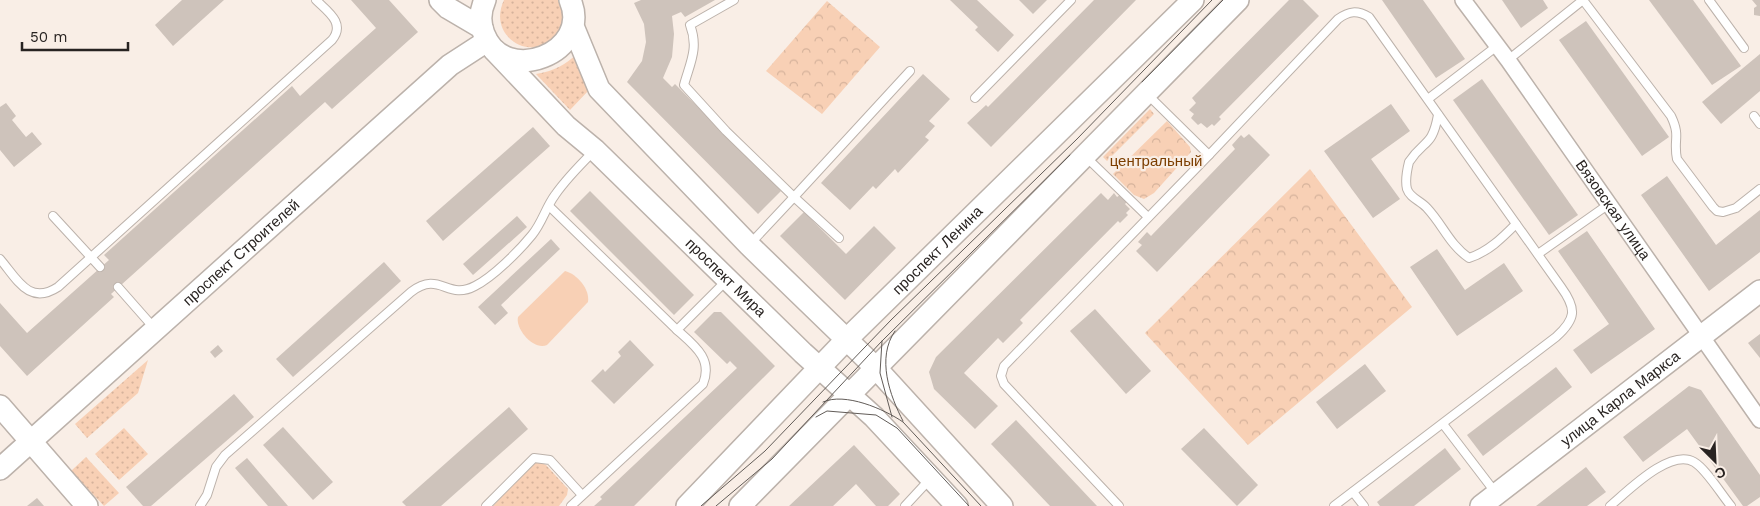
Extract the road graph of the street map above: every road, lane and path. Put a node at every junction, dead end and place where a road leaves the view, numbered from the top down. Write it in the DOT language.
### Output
graph roads {
  1 [pos="316,0"];
  2 [pos="440,0"];
  3 [pos="485,0"];
  4 [pos="570,0"];
  5 [pos="734,0"];
  6 [pos="1071,0"];
  7 [pos="1193,0"];
  8 [pos="1238,0"];
  9 [pos="1463,0"];
  10 [pos="1567,0"];
  11 [pos="1583,0"];
  12 [pos="1709,0"];
  13 [pos="1573,8"];
  14 [pos="574,26"];
  15 [pos="488,40"];
  16 [pos="1497,46"];
  17 [pos="1744,48"];
  18 [pos="1508,60"];
  19 [pos="910,71"];
  20 [pos="1147,93"];
  21 [pos="975,98"];
  22 [pos="1428,99"];
  23 [pos="1438,115"];
  24 [pos="1754,116"];
  25 [pos="1760,124"];
  26 [pos="595,150"];
  27 [pos="1209,155"];
  28 [pos="1085,156"];
  29 [pos="1760,189"];
  30 [pos="794,197"];
  31 [pos="1609,204"];
  32 [pos="549,206"];
  33 [pos="53,216"];
  34 [pos="1148,217"];
  35 [pos="1516,224"];
  36 [pos="839,238"];
  37 [pos="749,245"];
  38 [pos="1538,254"];
  39 [pos="91,258"];
  40 [pos="0,259"];
  41 [pos="100,268"];
  42 [pos="728,280"];
  43 [pos="118,287"];
  44 [pos="1760,291"];
  45 [pos="155,329"];
  46 [pos="677,330"];
  47 [pos="1702,336"];
  48 [pos="846,340"];
  49 [pos="876,367"];
  50 [pos="819,368"];
  51 [pos="850,394"];
  52 [pos="0,406"];
  53 [pos="1760,420"];
  54 [pos="1444,424"];
  55 [pos="31,443"];
  56 [pos="0,469"];
  57 [pos="931,478"];
  58 [pos="1353,492"];
  59 [pos="582,495"];
  60 [pos="1488,500"];
  61 [pos="203,505"];
  62 [pos="87,506"];
  63 [pos="486,506"];
  64 [pos="571,506"];
  65 [pos="687,506"];
  66 [pos="741,506"];
  67 [pos="905,506"];
  68 [pos="957,506"];
  69 [pos="1002,506"];
  70 [pos="1120,506"];
  71 [pos="1334,506"];
  72 [pos="1364,506"];
  73 [pos="1610,506"];
  74 [pos="1730,506"];
  1 -- 39 [label="lane"];
  2 -- 15 [label="main road, проспект Мира"];
  3 -- 15 [label="main road"];
  4 -- 14 [label="main road"];
  5 -- 30 [label="lane"];
  6 -- 21 [label="lane"];
  7 -- 48 [label="main road, проспект Ленина"];
  8 -- 20 [label="main road"];
  9 -- 16 [label="street, Вязовская улица"];
  10 -- 13 [label="lane"];
  11 -- 13 [label="lane"];
  11 -- 29 [label="lane"];
  12 -- 17 [label="lane"];
  13 -- 18 [label="lane"];
  14 -- 15 [label="main road"];
  14 -- 37 [label="main road"];
  15 -- 26 [label="main road, проспект Мира"];
  15 -- 45 [label="main road, проспект Строителей"];
  16 -- 18 [label="street, Вязовская улица"];
  16 -- 22 [label="lane"];
  18 -- 31 [label="street, Вязовская улица"];
  19 -- 30 [label="lane"];
  20 -- 27 [label="lane"];
  20 -- 28 [label="main road"];
  22 -- 23 [label="lane"];
  22 -- 27 [label="lane"];
  23 -- 35 [label="lane"];
  23 -- 35 [label="lane"];
  24 -- 25 [label="lane"];
  26 -- 32 [label="lane"];
  26 -- 42 [label="main road, проспект Мира"];
  27 -- 34 [label="lane"];
  28 -- 34 [label="lane"];
  28 -- 49 [label="main road"];
  30 -- 36 [label="lane"];
  30 -- 37 [label="lane"];
  31 -- 38 [label="lane"];
  31 -- 47 [label="street, Вязовская улица"];
  32 -- 46 [label="lane"];
  32 -- 61 [label="lane"];
  33 -- 39 [label="lane"];
  34 -- 70 [label="lane"];
  35 -- 38 [label="lane"];
  37 -- 48 [label="main road"];
  38 -- 54 [label="lane"];
  39 -- 40 [label="lane"];
  39 -- 41 [label="lane"];
  42 -- 46 [label="lane"];
  42 -- 50 [label="main road, проспект Мира"];
  43 -- 45 [label="lane"];
  44 -- 47 [label="main road, улица Карла Маркса"];
  45 -- 55 [label="main road, проспект Строителей"];
  46 -- 59 [label="lane"];
  47 -- 53 [label="street, Вязовская улица"];
  47 -- 60 [label="main road, улица Карла Маркса"];
  48 -- 49 [label="main road"];
  48 -- 50 [label="main road, проспект Ленина"];
  49 -- 51 [label="main road"];
  49 -- 69 [label="main road"];
  50 -- 51 [label="main road, проспект Мира"];
  50 -- 65 [label="main road, проспект Ленина"];
  51 -- 57 [label="main road, проспект Мира"];
  51 -- 66 [label="main road"];
  52 -- 55 [label="main road"];
  54 -- 58 [label="lane"];
  54 -- 60 [label="lane"];
  55 -- 56 [label="main road, проспект Строителей"];
  55 -- 62 [label="main road"];
  57 -- 67 [label="lane"];
  57 -- 68 [label="main road, проспект Мира"];
  58 -- 71 [label="lane"];
  58 -- 72 [label="lane"];
  59 -- 63 [label="lane"];
  59 -- 64 [label="lane"];
  73 -- 74 [label="lane"];
}
